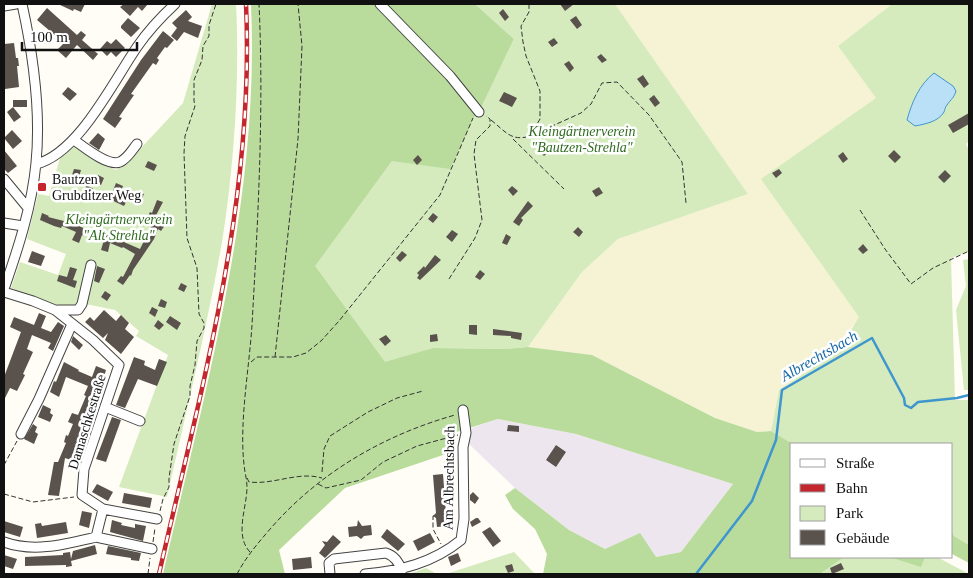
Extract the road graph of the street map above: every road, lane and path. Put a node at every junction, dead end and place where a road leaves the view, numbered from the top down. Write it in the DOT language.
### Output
graph roads {
  1 [pos="16,4"];
  2 [pos="22,4"];
  3 [pos="175,4"];
  4 [pos="216,4"];
  5 [pos="258,4"];
  6 [pos="298,4"];
  7 [pos="380,4"];
  8 [pos="529,4"];
  9 [pos="4,6"];
  10 [pos="479,112"];
  11 [pos="490,119"];
  12 [pos="530,136"];
  13 [pos="513,138"];
  14 [pos="74,140"];
  15 [pos="137,144"];
  16 [pos="36,164"];
  17 [pos="4,179"];
  18 [pos="564,189"];
  19 [pos="686,202"];
  20 [pos="28,208"];
  21 [pos="860,210"];
  22 [pos="4,223"];
  23 [pos="24,226"];
  24 [pos="969,251"];
  25 [pos="91,265"];
  26 [pos="449,279"];
  27 [pos="4,291"];
  28 [pos="55,310"];
  29 [pos="72,324"];
  30 [pos="275,357"];
  31 [pos="250,362"];
  32 [pos="423,391"];
  33 [pos="105,407"];
  34 [pos="463,412"];
  35 [pos="140,421"];
  36 [pos="466,433"];
  37 [pos="21,434"];
  38 [pos="4,465"];
  39 [pos="322,472"];
  40 [pos="246,475"];
  41 [pos="324,479"];
  42 [pos="318,484"];
  43 [pos="4,494"];
  44 [pos="82,495"];
  45 [pos="103,509"];
  46 [pos="434,516"];
  47 [pos="157,519"];
  48 [pos="96,537"];
  49 [pos="4,542"];
  50 [pos="152,549"];
  51 [pos="250,552"];
  52 [pos="444,552"];
  53 [pos="402,570"];
  54 [pos="148,574"];
  55 [pos="237,574"];
  56 [pos="330,574"];
  57 [pos="365,574"];
  1 -- 9 [label="street"];
  2 -- 16 [label="street"];
  3 -- 14 [label="street"];
  4 -- 47 [label="path"];
  5 -- 31 [label="path"];
  6 -- 30 [label="path"];
  7 -- 10 [label="street"];
  8 -- 12 [label="path"];
  10 -- 11 [label="path"];
  10 -- 30 [label="path"];
  11 -- 13 [label="path"];
  11 -- 26 [label="path"];
  12 -- 13 [label="path"];
  12 -- 19 [label="path"];
  13 -- 18 [label="path"];
  14 -- 15 [label="street"];
  14 -- 16 [label="street"];
  16 -- 20 [label="street"];
  17 -- 20 [label="street"];
  20 -- 23 [label="street"];
  21 -- 24 [label="path"];
  22 -- 23 [label="street"];
  23 -- 27 [label="street"];
  25 -- 28 [label="street"];
  27 -- 28 [label="street, Damaschkestraße"];
  28 -- 29 [label="street, Damaschkestraße"];
  29 -- 33 [label="street, Damaschkestraße"];
  29 -- 37 [label="street"];
  30 -- 31 [label="path"];
  31 -- 40 [label="path"];
  32 -- 39 [label="path"];
  33 -- 35 [label="street"];
  33 -- 44 [label="street, Damaschkestraße"];
  34 -- 36 [label="street, Am Albrechtsbach"];
  34 -- 41 [label="path"];
  36 -- 42 [label="path"];
  36 -- 52 [label="street, Am Albrechtsbach"];
  37 -- 38 [label="path"];
  40 -- 41 [label="path"];
  40 -- 51 [label="path"];
  41 -- 42 [label="path"];
  42 -- 51 [label="path"];
  43 -- 44 [label="path"];
  44 -- 45 [label="street"];
  45 -- 47 [label="street"];
  45 -- 48 [label="street"];
  46 -- 52 [label="path"];
  47 -- 50 [label="path"];
  48 -- 49 [label="street"];
  48 -- 50 [label="street"];
  50 -- 54 [label="path"];
  51 -- 55 [label="path"];
  52 -- 53 [label="street, Am Albrechtsbach"];
  53 -- 56 [label="street"];
  53 -- 57 [label="street, Am Albrechtsbach"];
}
